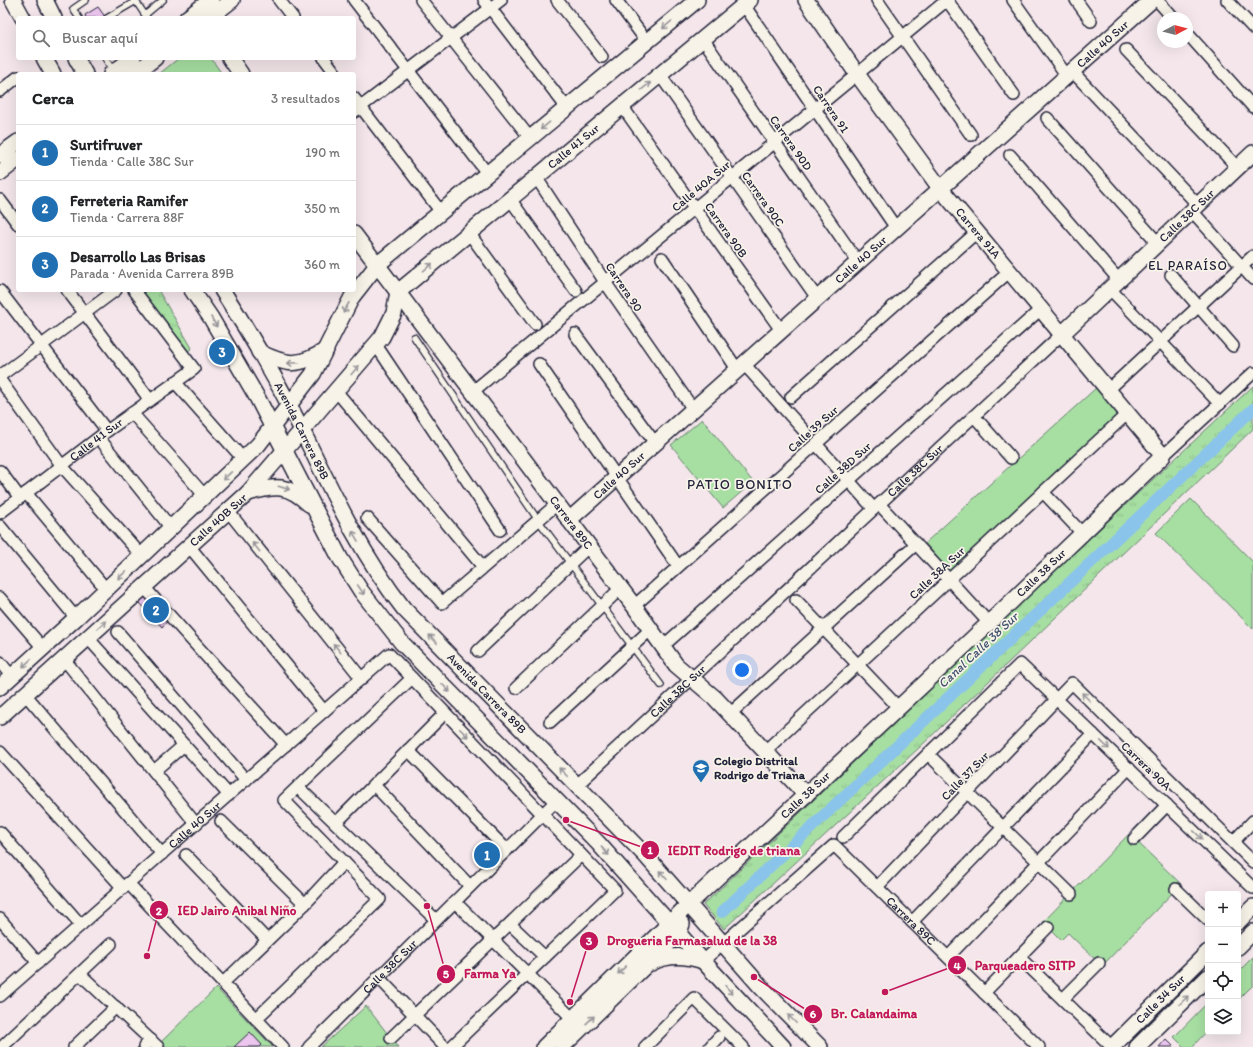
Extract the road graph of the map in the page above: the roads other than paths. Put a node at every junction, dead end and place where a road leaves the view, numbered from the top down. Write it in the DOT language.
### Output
graph roads {
  1 [pos="13,0"];
  2 [pos="45,0"];
  3 [pos="86,0"];
  4 [pos="135,0"];
  5 [pos="163,0"];
  6 [pos="211,0"];
  7 [pos="232,0"];
  8 [pos="279,0"];
  9 [pos="354,0"];
  10 [pos="421,0"];
  11 [pos="501,0"];
  12 [pos="557,0"];
  13 [pos="616,0"];
  14 [pos="806,0"];
  15 [pos="877,0"];
  16 [pos="947,0"];
  17 [pos="1013,0"];
  18 [pos="1076,0"];
  19 [pos="1227,0"];
  20 [pos="695,1"];
  21 [pos="1150,1"];
  22 [pos="747,2"];
  23 [pos="487,4"];
  24 [pos="1165,12"];
  25 [pos="198,13"];
  26 [pos="22,16"];
  27 [pos="53,16"];
  28 [pos="78,16"];
  29 [pos="110,16"];
  30 [pos="146,16"];
  31 [pos="291,16"];
  32 [pos="1091,21"];
  33 [pos="1253,28"];
  34 [pos="903,36"];
  35 [pos="451,38"];
  36 [pos="702,39"];
  37 [pos="1193,40"];
  38 [pos="647,42"];
  39 [pos="1126,50"];
  40 [pos="602,57"];
  41 [pos="45,60"];
  42 [pos="77,60"];
  43 [pos="106,60"];
  44 [pos="130,60"];
  45 [pos="152,60"];
  46 [pos="231,60"];
  47 [pos="326,60"];
  48 [pos="408,70"];
  49 [pos="52,72"];
  50 [pos="84,72"];
  51 [pos="112,72"];
  52 [pos="113,72"];
  53 [pos="137,72"];
  54 [pos="240,72"];
  55 [pos="334,72"];
  56 [pos="857,74"];
  57 [pos="1069,74"];
  58 [pos="660,75"];
  59 [pos="16,78"];
  60 [pos="0,90"];
  61 [pos="1014,95"];
  62 [pos="356,105"];
  63 [pos="622,106"];
  64 [pos="1253,107"];
  65 [pos="567,108"];
  66 [pos="815,109"];
  67 [pos="1047,118"];
  68 [pos="971,135"];
  69 [pos="530,138"];
  70 [pos="774,142"];
  71 [pos="16,143"];
  72 [pos="1253,153"];
  73 [pos="0,155"];
  74 [pos="1010,155"];
  75 [pos="16,161"];
  76 [pos="1238,168"];
  77 [pos="0,173"];
  78 [pos="487,173"];
  79 [pos="536,177"];
  80 [pos="732,177"];
  81 [pos="940,188"];
  82 [pos="510,199"];
  83 [pos="0,200"];
  84 [pos="695,208"];
  85 [pos="1195,208"];
  86 [pos="441,212"];
  87 [pos="16,221"];
  88 [pos="896,228"];
  89 [pos="977,232"];
  90 [pos="469,233"];
  91 [pos="356,237"];
  92 [pos="1158,243"];
  93 [pos="1253,256"];
  94 [pos="662,258"];
  95 [pos="858,262"];
  96 [pos="377,265"];
  97 [pos="1242,266"];
  98 [pos="1010,271"];
  99 [pos="1171,275"];
  100 [pos="1253,279"];
  101 [pos="605,282"];
  102 [pos="1114,285"];
  103 [pos="0,291"];
  104 [pos="576,291"];
  105 [pos="68,292"];
  106 [pos="113,292"];
  107 [pos="136,292"];
  108 [pos="193,292"];
  109 [pos="223,292"];
  110 [pos="356,292"];
  111 [pos="356,292"];
  112 [pos="398,292"];
  113 [pos="817,298"];
  114 [pos="1199,306"];
  115 [pos="1041,309"];
  116 [pos="84,313"];
  117 [pos="535,324"];
  118 [pos="781,330"];
  119 [pos="575,334"];
  120 [pos="1062,334"];
  121 [pos="414,337"];
  122 [pos="1160,342"];
  123 [pos="41,345"];
  124 [pos="376,345"];
  125 [pos="1233,346"];
  126 [pos="326,350"];
  127 [pos="259,352"];
  128 [pos="539,364"];
  129 [pos="741,367"];
  130 [pos="1253,373"];
  131 [pos="0,376"];
  132 [pos="0,380"];
  133 [pos="175,382"];
  134 [pos="1108,390"];
  135 [pos="337,392"];
  136 [pos="472,392"];
  137 [pos="791,397"];
  138 [pos="150,400"];
  139 [pos="1220,404"];
  140 [pos="290,406"];
  141 [pos="693,409"];
  142 [pos="132,413"];
  143 [pos="1128,414"];
  144 [pos="974,416"];
  145 [pos="273,427"];
  146 [pos="302,432"];
  147 [pos="806,433"];
  148 [pos="103,435"];
  149 [pos="655,443"];
  150 [pos="816,444"];
  151 [pos="285,451"];
  152 [pos="1163,456"];
  153 [pos="1012,458"];
  154 [pos="244,460"];
  155 [pos="62,466"];
  156 [pos="0,471"];
  157 [pos="617,477"];
  158 [pos="849,481"];
  159 [pos="1043,492"];
  160 [pos="248,493"];
  161 [pos="23,496"];
  162 [pos="205,496"];
  163 [pos="557,504"];
  164 [pos="877,506"];
  165 [pos="314,508"];
  166 [pos="228,511"];
  167 [pos="0,513"];
  168 [pos="367,518"];
  169 [pos="538,520"];
  170 [pos="569,520"];
  171 [pos="0,526"];
  172 [pos="171,528"];
  173 [pos="500,530"];
  174 [pos="1082,534"];
  175 [pos="916,544"];
  176 [pos="189,546"];
  177 [pos="589,546"];
  178 [pos="142,556"];
  179 [pos="571,564"];
  180 [pos="678,566"];
  181 [pos="483,567"];
  182 [pos="949,580"];
  183 [pos="144,587"];
  184 [pos="621,588"];
  185 [pos="106,589"];
  186 [pos="0,598"];
  187 [pos="796,600"];
  188 [pos="602,606"];
  189 [pos="634,606"];
  190 [pos="76,618"];
  191 [pos="989,624"];
  192 [pos="824,629"];
  193 [pos="650,630"];
  194 [pos="118,632"];
  195 [pos="88,638"];
  196 [pos="632,646"];
  197 [pos="662,647"];
  198 [pos="43,648"];
  199 [pos="478,651"];
  200 [pos="64,659"];
  201 [pos="0,662"];
  202 [pos="858,665"];
  203 [pos="12,677"];
  204 [pos="412,678"];
  205 [pos="362,679"];
  206 [pos="692,679"];
  207 [pos="1072,683"];
  208 [pos="661,686"];
  209 [pos="0,687"];
  210 [pos="516,688"];
  211 [pos="25,694"];
  212 [pos="1056,699"];
  213 [pos="899,708"];
  214 [pos="324,711"];
  215 [pos="445,713"];
  216 [pos="730,714"];
  217 [pos="0,717"];
  218 [pos="550,722"];
  219 [pos="1092,734"];
  220 [pos="184,745"];
  221 [pos="286,745"];
  222 [pos="408,750"];
  223 [pos="765,751"];
  224 [pos="0,752"];
  225 [pos="928,754"];
  226 [pos="1128,768"];
  227 [pos="154,770"];
  228 [pos="246,780"];
  229 [pos="374,785"];
  230 [pos="298,786"];
  231 [pos="576,786"];
  232 [pos="967,792"];
  233 [pos="229,795"];
  234 [pos="806,795"];
  235 [pos="556,800"];
  236 [pos="1167,805"];
  237 [pos="542,814"];
  238 [pos="340,819"];
  239 [pos="221,821"];
  240 [pos="1253,821"];
  241 [pos="196,824"];
  242 [pos="1002,827"];
  243 [pos="0,832"];
  244 [pos="1134,839"];
  245 [pos="838,841"];
  246 [pos="1233,842"];
  247 [pos="506,850"];
  248 [pos="162,854"];
  249 [pos="186,855"];
  250 [pos="581,855"];
  251 [pos="344,862"];
  252 [pos="1253,862"];
  253 [pos="1038,863"];
  254 [pos="126,886"];
  255 [pos="470,886"];
  256 [pos="877,887"];
  257 [pos="1253,888"];
  258 [pos="1176,889"];
  259 [pos="1070,894"];
  260 [pos="455,902"];
  261 [pos="305,904"];
  262 [pos="689,904"];
  263 [pos="1253,907"];
  264 [pos="1205,917"];
  265 [pos="0,919"];
  266 [pos="1241,919"];
  267 [pos="436,920"];
  268 [pos="912,922"];
  269 [pos="510,924"];
  270 [pos="81,925"];
  271 [pos="1048,927"];
  272 [pos="674,928"];
  273 [pos="1253,932"];
  274 [pos="268,940"];
  275 [pos="494,940"];
  276 [pos="111,944"];
  277 [pos="723,944"];
  278 [pos="1241,944"];
  279 [pos="1205,955"];
  280 [pos="544,957"];
  281 [pos="1019,957"];
  282 [pos="948,958"];
  283 [pos="703,961"];
  284 [pos="38,963"];
  285 [pos="1099,963"];
  286 [pos="648,964"];
  287 [pos="80,974"];
  288 [pos="528,974"];
  289 [pos="378,978"];
  290 [pos="1205,979"];
  291 [pos="223,983"];
  292 [pos="984,993"];
  293 [pos="0,996"];
  294 [pos="1063,999"];
  295 [pos="116,1007"];
  296 [pos="415,1016"];
  297 [pos="256,1019"];
  298 [pos="573,1019"];
  299 [pos="719,1037"];
  300 [pos="391,1038"];
  301 [pos="151,1045"];
  302 [pos="2,1047"];
  303 [pos="74,1047"];
  304 [pos="283,1047"];
  305 [pos="308,1047"];
  306 [pos="445,1047"];
  307 [pos="450,1047"];
  308 [pos="544,1047"];
  309 [pos="562,1047"];
  310 [pos="645,1047"];
  311 [pos="710,1047"];
  312 [pos="743,1047"];
  313 [pos="783,1047"];
  314 [pos="820,1047"];
  315 [pos="1038,1047"];
  316 [pos="1112,1047"];
  317 [pos="1137,1047"];
  1 -- 26 [label="street"];
  2 -- 27 [label="street"];
  3 -- 28 [label="lane"];
  4 -- 29 [label="lane"];
  4 -- 30 [label="lane"];
  5 -- 30 [label="lane"];
  6 -- 25 [label="street"];
  7 -- 25 [label="street"];
  8 -- 31 [label="street"];
  9 -- 48 [label="street"];
  10 -- 35 [label="street"];
  11 -- 23 [label="street"];
  12 -- 40 [label="street"];
  13 -- 38 [label="street"];
  14 -- 56 [label="street, Carrera 91A"];
  15 -- 34 [label="street"];
  16 -- 34 [label="street, Calle 40A Sur"];
  16 -- 61 [label="street"];
  17 -- 57 [label="street"];
  18 -- 32 [label="street"];
  19 -- 33 [label="street"];
  20 -- 38 [label="street, one-way"];
  21 -- 24 [label="street"];
  21 -- 57 [label="street, Calle 40 Sur"];
  22 -- 36 [label="street, Calle 41 Sur"];
  22 -- 66 [label="street, Carrera 91"];
  23 -- 35 [label="street"];
  23 -- 65 [label="street"];
  34 -- 56 [label="street, Calle 40A Sur"];
  34 -- 68 [label="street"];
  35 -- 48 [label="street"];
  35 -- 69 [label="street"];
  36 -- 58 [label="street, Calle 41 Sur"];
  36 -- 70 [label="street, Carrera 90D"];
  37 -- 64 [label="street"];
  38 -- 65 [label="street"];
  39 -- 76 [label="street"];
  41 -- 49 [label="street"];
  42 -- 50 [label="street"];
  43 -- 51 [label="lane"];
  44 -- 52 [label="street"];
  45 -- 53 [label="street"];
  46 -- 54 [label="street"];
  47 -- 55 [label="street"];
  48 -- 62 [label="street"];
  48 -- 78 [label="street"];
  56 -- 66 [label="street, Calle 40A Sur"];
  56 -- 81 [label="street, Carrera 91A"];
  57 -- 81 [label="street, Calle 40 Sur"];
  57 -- 85 [label="street"];
  63 -- 58 [label="street, Calle 41 Sur, one-way"];
  58 -- 80 [label="street, Carrera 90C"];
  59 -- 60 [label="street"];
  62 -- 86 [label="street"];
  63 -- 79 [label="street, Calle 41 Sur"];
  63 -- 84 [label="street, Carrera 90B"];
  65 -- 69 [label="street, one-way"];
  66 -- 70 [label="street, Calle 40A Sur"];
  66 -- 88 [label="street, Carrera 91"];
  67 -- 92 [label="street"];
  69 -- 78 [label="street"];
  70 -- 80 [label="street, Calle 40A Sur"];
  70 -- 95 [label="street, Carrera 90D"];
  71 -- 73 [label="street"];
  72 -- 76 [label="street, Calle 38C Sur"];
  74 -- 102 [label="street"];
  75 -- 77 [label="street"];
  76 -- 85 [label="street, Calle 38C Sur"];
  78 -- 86 [label="street"];
  79 -- 82 [label="street, Calle 41 Sur"];
  79 -- 101 [label="street, Carrera 90"];
  80 -- 84 [label="street, Calle 40A Sur"];
  80 -- 113 [label="street, Carrera 90C"];
  81 -- 88 [label="street, Calle 40 Sur"];
  81 -- 89 [label="street, Carrera 91A"];
  82 -- 90 [label="street, Calle 41 Sur"];
  82 -- 104 [label="street"];
  83 -- 87 [label="street"];
  84 -- 101 [label="street, Calle 40A Sur"];
  84 -- 118 [label="street, Carrera 90B"];
  85 -- 92 [label="street, Calle 38C Sur"];
  85 -- 97 [label="street"];
  86 -- 96 [label="street"];
  88 -- 95 [label="street, Calle 40 Sur"];
  89 -- 98 [label="street, Carrera 91A"];
  89 -- 137 [label="street"];
  112 -- 90 [label="street, Calle 41 Sur, one-way"];
  90 -- 117 [label="street"];
  91 -- 96 [label="street, Carrera 89C"];
  92 -- 102 [label="street, Calle 38C Sur"];
  93 -- 97 [label="street"];
  94 -- 129 [label="street"];
  95 -- 113 [label="street, Calle 40 Sur"];
  96 -- 110 [label="street, one-way"];
  96 -- 112 [label="street, Carrera 89C"];
  97 -- 100 [label="street"];
  97 -- 114 [label="street"];
  98 -- 115 [label="street, Carrera 91A"];
  98 -- 150 [label="street, Calle 39 Sur"];
  99 -- 114 [label="street"];
  101 -- 136 [label="street, Calle 40A Sur"];
  101 -- 141 [label="street, Carrera 90"];
  102 -- 120 [label="street, Calle 38C Sur"];
  102 -- 122 [label="street"];
  103 -- 123 [label="street"];
  105 -- 116 [label="street"];
  106 -- 116 [label="street"];
  107 -- 133 [label="street, Calle 41 Sur"];
  108 -- 145 [label="street, Avenida Carrera 89B, one-way"];
  109 -- 127 [label="street, Avenida Carrera 89B"];
  111 -- 126 [label="street, one-way"];
  112 -- 124 [label="street, Calle 40B Sur"];
  112 -- 136 [label="street, Carrera 89C"];
  113 -- 118 [label="street, Calle 40 Sur"];
  114 -- 122 [label="street"];
  114 -- 125 [label="street"];
  115 -- 120 [label="street, Carrera 91A"];
  115 -- 158 [label="street, Calle 38D Sur"];
  116 -- 123 [label="street"];
  116 -- 138 [label="street"];
  118 -- 129 [label="street, Calle 40 Sur"];
  119 -- 149 [label="street"];
  120 -- 134 [label="street, Carrera 91A"];
  120 -- 144 [label="street, Calle 38C Sur"];
  121 -- 169 [label="lane"];
  122 -- 134 [label="street"];
  122 -- 139 [label="street"];
  123 -- 131 [label="street"];
  123 -- 148 [label="street"];
  135 -- 124 [label="street, Calle 40B Sur, one-way"];
  124 -- 173 [label="street"];
  126 -- 127 [label="street, one-way"];
  126 -- 140 [label="street"];
  127 -- 140 [label="street, Avenida Carrera 89B"];
  128 -- 157 [label="street"];
  129 -- 141 [label="street, Calle 40 Sur"];
  129 -- 147 [label="street"];
  130 -- 139 [label="street, Calle 38 Sur"];
  132 -- 155 [label="street"];
  133 -- 138 [label="street, Calle 41 Sur"];
  133 -- 154 [label="street"];
  134 -- 143 [label="street, Carrera 91A"];
  135 -- 146 [label="street, Calle 40B Sur"];
  135 -- 181 [label="street"];
  136 -- 163 [label="street, Carrera 89C"];
  138 -- 142 [label="street, Calle 41 Sur"];
  139 -- 152 [label="street, Calle 38 Sur"];
  140 -- 145 [label="street"];
  140 -- 146 [label="street, Avenida Carrera 89B"];
  141 -- 149 [label="street, Calle 40 Sur"];
  142 -- 148 [label="street, Calle 41 Sur"];
  142 -- 162 [label="street"];
  143 -- 152 [label="street, Carrera 91A"];
  143 -- 159 [label="street, Calle 38A Sur"];
  144 -- 153 [label="street"];
  144 -- 164 [label="street, Calle 38C Sur"];
  145 -- 151 [label="street, Avenida Carrera 89B"];
  145 -- 154 [label="street"];
  146 -- 151 [label="street, Calle 40B Sur"];
  231 -- 146 [label="street, Avenida Carrera 89B, one-way"];
  148 -- 155 [label="street, Calle 41 Sur"];
  148 -- 172 [label="street"];
  149 -- 157 [label="street, Calle 40 Sur"];
  150 -- 158 [label="street"];
  150 -- 180 [label="street, Calle 39 Sur"];
  151 -- 160 [label="street, Calle 40B Sur"];
  151 -- 165 [label="street, Avenida Carrera 89B"];
  152 -- 174 [label="street, Calle 38 Sur"];
  154 -- 162 [label="street, one-way"];
  155 -- 161 [label="street, Calle 41 Sur"];
  155 -- 178 [label="street"];
  156 -- 161 [label="street"];
  157 -- 170 [label="street, Calle 40 Sur"];
  157 -- 180 [label="street"];
  158 -- 164 [label="street"];
  158 -- 197 [label="street, Calle 38D Sur"];
  159 -- 174 [label="street"];
  159 -- 182 [label="street, Calle 38A Sur"];
  160 -- 165 [label="street, one-way"];
  160 -- 166 [label="street, Calle 40B Sur"];
  161 -- 167 [label="street, Calle 41 Sur"];
  161 -- 185 [label="street"];
  162 -- 172 [label="street"];
  163 -- 169 [label="street"];
  163 -- 170 [label="street, Carrera 89C"];
  164 -- 175 [label="street"];
  164 -- 206 [label="street, Calle 38C Sur"];
  165 -- 235 [label="street, Avenida Carrera 89B, one-way"];
  166 -- 176 [label="street, Calle 40B Sur"];
  205 -- 166 [label="street, one-way"];
  168 -- 181 [label="street"];
  169 -- 179 [label="lane"];
  169 -- 181 [label="street"];
  170 -- 177 [label="street, Carrera 89C"];
  171 -- 190 [label="street"];
  172 -- 178 [label="street"];
  174 -- 191 [label="street, Calle 38 Sur"];
  175 -- 182 [label="street"];
  175 -- 192 [label="street"];
  176 -- 183 [label="street, Calle 40B Sur"];
  176 -- 214 [label="street"];
  177 -- 179 [label="street"];
  177 -- 184 [label="street, Carrera 89C"];
  178 -- 185 [label="street, one-way"];
  179 -- 188 [label="lane"];
  179 -- 199 [label="street"];
  180 -- 189 [label="street, Calle 39 Sur"];
  182 -- 191 [label="street"];
  182 -- 202 [label="street, Calle 38A Sur"];
  195 -- 183 [label="street, Calle 40B Sur, one-way"];
  183 -- 221 [label="street"];
  184 -- 188 [label="street"];
  184 -- 189 [label="street, Carrera 89C"];
  185 -- 190 [label="street"];
  186 -- 198 [label="street"];
  187 -- 192 [label="street"];
  188 -- 196 [label="lane"];
  188 -- 210 [label="street"];
  189 -- 193 [label="street, Carrera 89C"];
  190 -- 198 [label="street"];
  191 -- 213 [label="street, Calle 38 Sur"];
  192 -- 202 [label="street"];
  192 -- 216 [label="street"];
  193 -- 196 [label="street"];
  193 -- 197 [label="street, Carrera 89C"];
  194 -- 228 [label="street"];
  195 -- 200 [label="street, Calle 40B Sur"];
  195 -- 220 [label="street"];
  196 -- 208 [label="lane"];
  196 -- 218 [label="street"];
  197 -- 206 [label="street, Carrera 89C"];
  198 -- 203 [label="street, one-way"];
  200 -- 211 [label="street, Calle 40B Sur"];
  200 -- 227 [label="street"];
  201 -- 203 [label="street"];
  202 -- 213 [label="street"];
  202 -- 223 [label="street, Calle 38A Sur"];
  203 -- 209 [label="street"];
  204 -- 205 [label="street, Calle 40 Sur"];
  204 -- 215 [label="street"];
  204 -- 230 [label="street"];
  205 -- 214 [label="street, Calle 40 Sur"];
  206 -- 216 [label="street, Carrera 89C"];
  206 -- 231 [label="street, Calle 38C Sur"];
  207 -- 212 [label="street, Calle 37 Sur"];
  246 -- 207 [label="street, Carrera 90A, one-way"];
  211 -- 217 [label="street, Calle 40B Sur"];
  211 -- 248 [label="street"];
  212 -- 219 [label="street, Carrera 90A"];
  212 -- 225 [label="street, Carrera 90A"];
  212 -- 232 [label="street, Calle 37 Sur"];
  213 -- 234 [label="street, Calle 38 Sur"];
  214 -- 221 [label="street, Calle 40 Sur"];
  215 -- 222 [label="street"];
  215 -- 237 [label="street, one-way"];
  216 -- 223 [label="street, Carrera 89C"];
  219 -- 226 [label="street, Carrera 90A, one-way"];
  219 -- 242 [label="street"];
  220 -- 227 [label="street"];
  220 -- 233 [label="street"];
  221 -- 228 [label="street, Calle 40 Sur"];
  222 -- 229 [label="street"];
  222 -- 247 [label="street"];
  223 -- 234 [label="street, Carrera 89C"];
  224 -- 254 [label="street"];
  225 -- 232 [label="street"];
  225 -- 245 [label="street"];
  226 -- 236 [label="street, Carrera 90A"];
  226 -- 253 [label="street"];
  227 -- 241 [label="street"];
  228 -- 233 [label="street, Calle 40 Sur"];
  229 -- 238 [label="street"];
  229 -- 255 [label="street"];
  230 -- 251 [label="street"];
  230 -- 267 [label="street"];
  262 -- 231 [label="street, Avenida Carrera 89B, one-way"];
  232 -- 242 [label="street"];
  232 -- 256 [label="street, Calle 37 Sur"];
  233 -- 241 [label="street, Calle 40 Sur"];
  234 -- 262 [label="street, Calle 38 Sur"];
  235 -- 237 [label="street, Calle 38C Sur"];
  235 -- 272 [label="street, Avenida Carrera 89B, one-way"];
  236 -- 244 [label="street"];
  236 -- 257 [label="street, Carrera 90A, one-way"];
  237 -- 247 [label="street, Calle 38C Sur"];
  237 -- 250 [label="street"];
  239 -- 261 [label="street"];
  240 -- 246 [label="street"];
  241 -- 248 [label="street, Calle 40 Sur"];
  242 -- 253 [label="street"];
  242 -- 268 [label="street"];
  243 -- 270 [label="street"];
  245 -- 256 [label="street, Carrera 89C"];
  245 -- 277 [label="street"];
  246 -- 252 [label="street, Carrera 90A"];
  247 -- 255 [label="street, Calle 38C Sur"];
  248 -- 254 [label="street, Calle 40 Sur"];
  249 -- 274 [label="street"];
  250 -- 269 [label="street"];
  250 -- 280 [label="street"];
  251 -- 261 [label="street"];
  251 -- 297 [label="street"];
  253 -- 259 [label="street"];
  253 -- 282 [label="street"];
  254 -- 270 [label="street, Calle 40 Sur"];
  254 -- 291 [label="street"];
  255 -- 260 [label="street, Calle 38C Sur"];
  256 -- 268 [label="street, Carrera 89C"];
  258 -- 264 [label="street"];
  260 -- 267 [label="street, Calle 38C Sur"];
  260 -- 275 [label="street"];
  261 -- 274 [label="street"];
  262 -- 272 [label="street, Calle 38 Sur"];
  262 -- 277 [label="street, Avenida Carrera 89B"];
  263 -- 266 [label="street"];
  265 -- 284 [label="street"];
  267 -- 289 [label="street, Calle 38C Sur"];
  268 -- 282 [label="street, Carrera 89C"];
  269 -- 275 [label="street"];
  269 -- 280 [label="street"];
  270 -- 284 [label="street, Calle 40 Sur"];
  271 -- 281 [label="street"];
  272 -- 283 [label="street, Avenida Carrera 89B"];
  272 -- 286 [label="street, Calle 38 Sur"];
  272 -- 298 [label="street, Calle 38 Sur, one-way"];
  273 -- 278 [label="street"];
  274 -- 291 [label="street"];
  275 -- 288 [label="street"];
  275 -- 296 [label="street"];
  276 -- 287 [label="street"];
  277 -- 283 [label="street"];
  314 -- 277 [label="street, Avenida Carrera 89B, one-way"];
  279 -- 316 [label="street, Calle 34 Sur"];
  280 -- 288 [label="street"];
  281 -- 292 [label="street"];
  281 -- 294 [label="street"];
  282 -- 292 [label="street, Carrera 89C"];
  283 -- 286 [label="street"];
  283 -- 313 [label="street, Avenida Carrera 89B, one-way"];
  284 -- 293 [label="street, Calle 40 Sur"];
  285 -- 294 [label="street"];
  309 -- 286 [label="street, Calle 38 Sur, one-way"];
  287 -- 295 [label="street"];
  287 -- 302 [label="street"];
  288 -- 298 [label="street"];
  288 -- 307 [label="street"];
  289 -- 296 [label="street"];
  289 -- 305 [label="street, Calle 38C Sur"];
  317 -- 290 [label="street, one-way"];
  291 -- 297 [label="street"];
  292 -- 315 [label="street, Carrera 89C"];
  294 -- 316 [label="street"];
  295 -- 301 [label="street"];
  295 -- 303 [label="street"];
  296 -- 300 [label="street"];
  296 -- 306 [label="street"];
  297 -- 304 [label="street"];
  298 -- 308 [label="street, Calle 38 Sur"];
  299 -- 311 [label="street"];
  310 -- 312 [label="street"];
}
